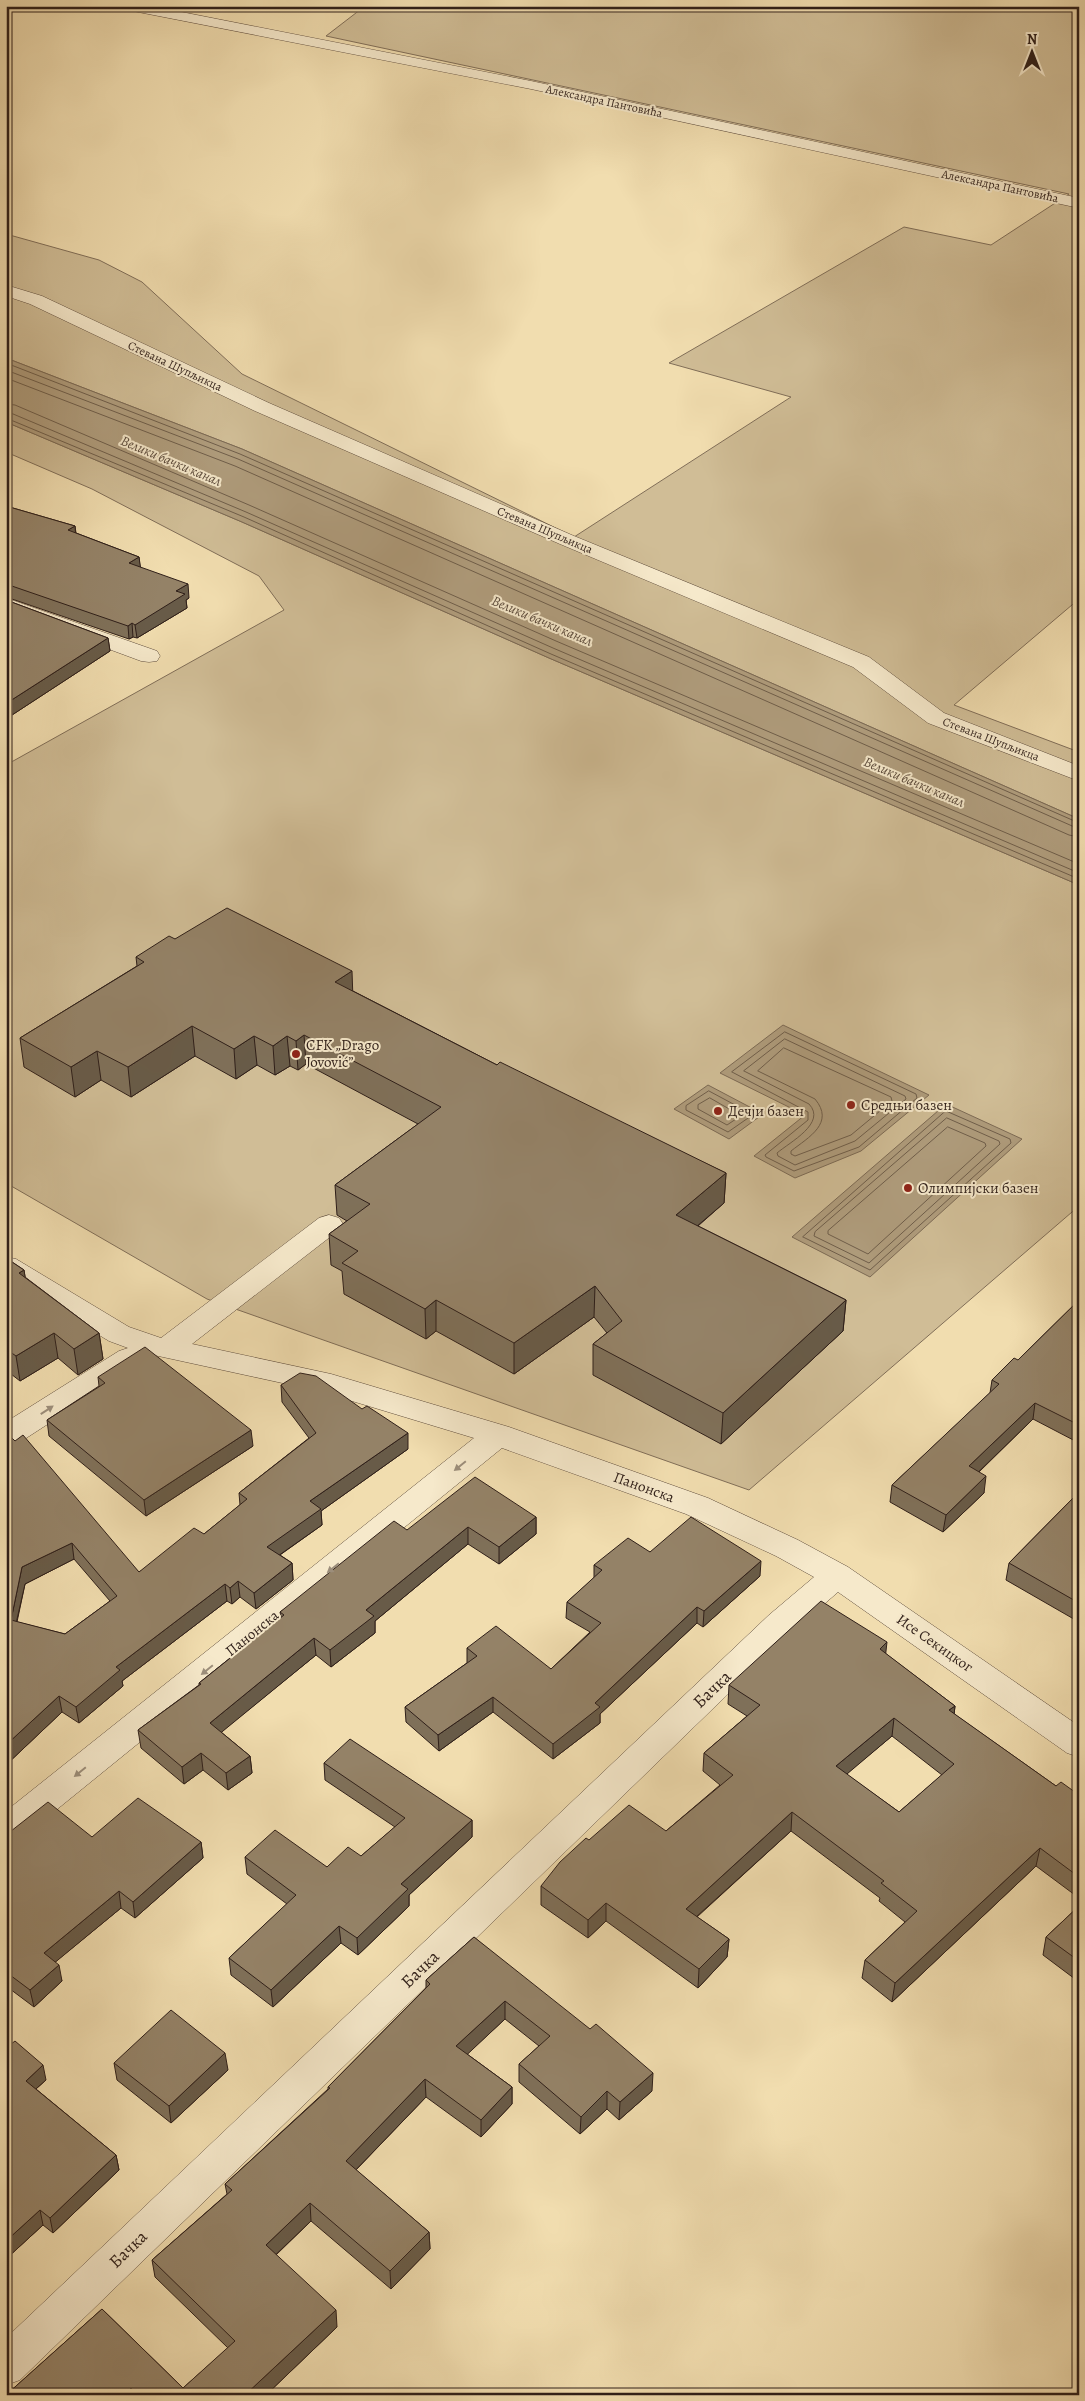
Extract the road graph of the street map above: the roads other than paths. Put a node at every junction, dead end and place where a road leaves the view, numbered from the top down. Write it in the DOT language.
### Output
graph roads {
  1 [pos="128,6"];
  2 [pos="1079,203"];
  3 [pos="6,290"];
  4 [pos="6,604"];
  5 [pos="149,656"];
  6 [pos="1079,774"];
  7 [pos="329,1224"];
  8 [pos="6,1266"];
  9 [pos="158,1347"];
  10 [pos="498,1435"];
  11 [pos="6,1436"];
  12 [pos="787,1548"];
  13 [pos="837,1575"];
  14 [pos="1079,1744"];
  15 [pos="6,1831"];
  16 [pos="6,2366"];
  1 -- 2 [label="street, Александра Пантовића"];
  3 -- 6 [label="street, Стевана Шупљикца"];
  4 -- 5 [label="street"];
  7 -- 9 [label="street"];
  8 -- 9 [label="street, Панонска"];
  9 -- 10 [label="street, Панонска"];
  11 -- 9 [label="street, one-way"];
  10 -- 12 [label="street, Панонска"];
  10 -- 15 [label="street, Панонска, one-way"];
  12 -- 13 [label="street, Исе Секицког"];
  13 -- 14 [label="street, Исе Секицког"];
  13 -- 16 [label="street, Бачка"];
}
